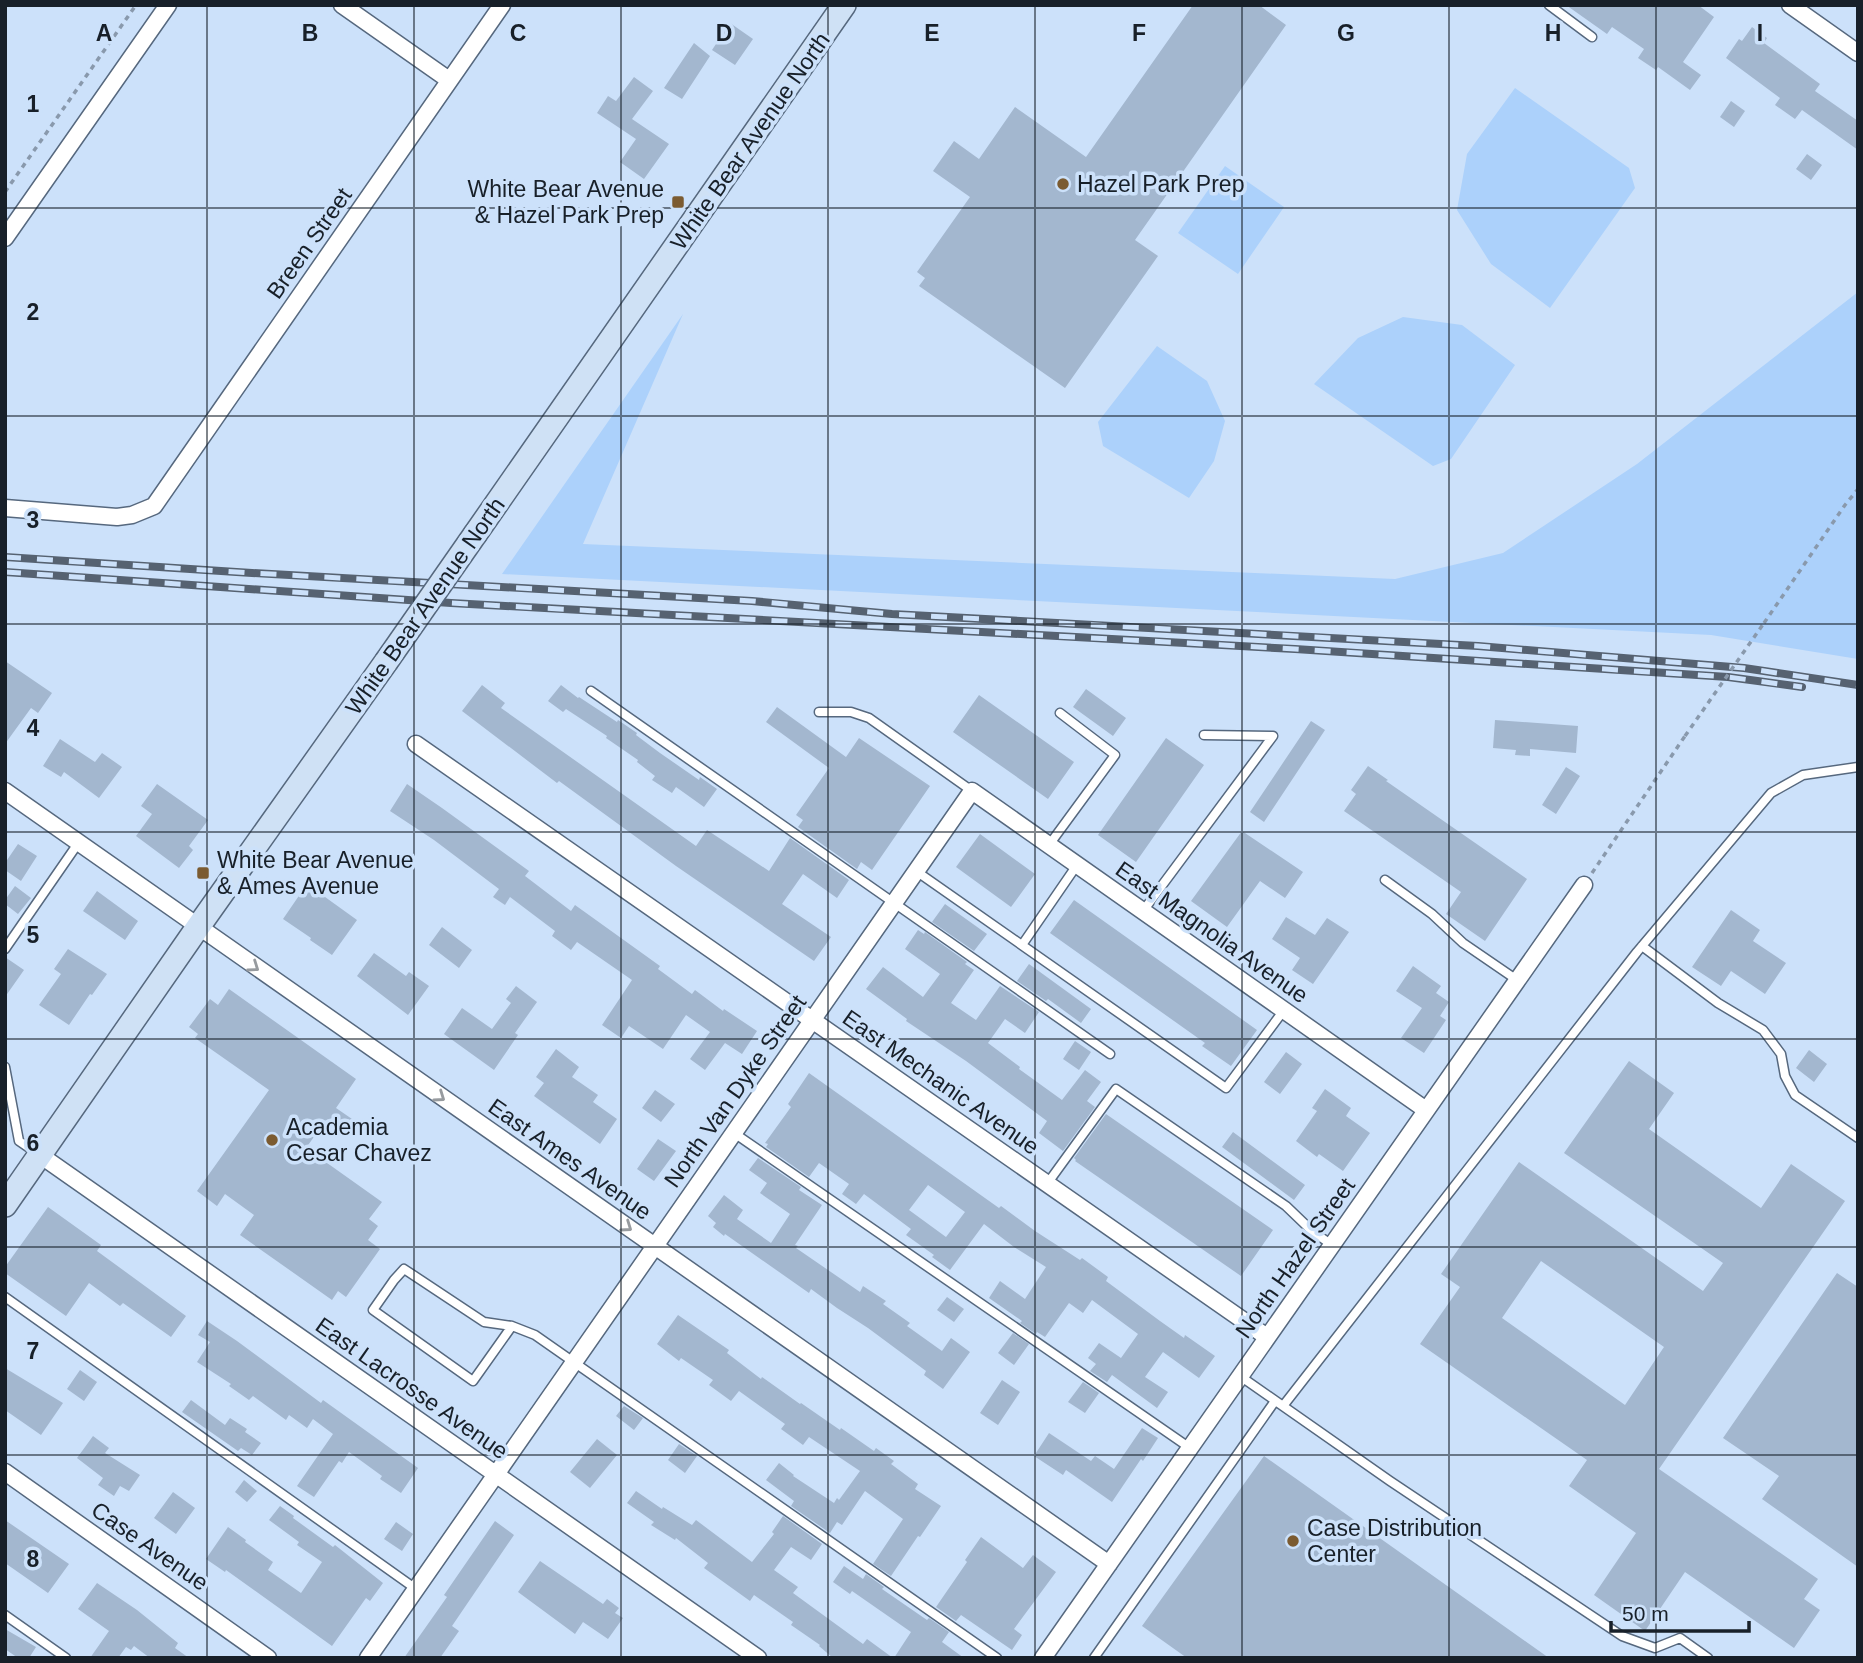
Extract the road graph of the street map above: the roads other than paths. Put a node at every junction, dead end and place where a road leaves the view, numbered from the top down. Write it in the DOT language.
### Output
graph roads {
  1 [pos="168,5"];
  2 [pos="342,5"];
  3 [pos="502,5"];
  4 [pos="844,5"];
  5 [pos="1549,5"];
  6 [pos="1790,5"];
  7 [pos="1592,37"];
  8 [pos="1858,53"];
  9 [pos="449,80"];
  10 [pos="5,238"];
  11 [pos="5,508"];
  12 [pos="591,691"];
  13 [pos="819,712"];
  14 [pos="1060,713"];
  15 [pos="1204,735"];
  16 [pos="416,744"];
  17 [pos="1858,767"];
  18 [pos="5,791"];
  19 [pos="972,791"];
  20 [pos="79,842"];
  21 [pos="1049,845"];
  22 [pos="1077,865"];
  23 [pos="916,871"];
  24 [pos="1385,880"];
  25 [pos="1584,885"];
  26 [pos="894,902"];
  27 [pos="1143,911"];
  28 [pos="198,927"];
  29 [pos="1022,945"];
  30 [pos="1642,946"];
  31 [pos="5,949"];
  32 [pos="1517,981"];
  33 [pos="1284,1010"];
  34 [pos="812,1020"];
  35 [pos="1110,1055"];
  36 [pos="5,1067"];
  37 [pos="1426,1110"];
  38 [pos="734,1133"];
  39 [pos="1858,1138"];
  40 [pos="40,1155"];
  41 [pos="1047,1184"];
  42 [pos="5,1205"];
  43 [pos="1332,1245"];
  44 [pos="654,1246"];
  45 [pos="5,1297"];
  46 [pos="512,1326"];
  47 [pos="1268,1337"];
  48 [pos="573,1363"];
  49 [pos="1240,1376"];
  50 [pos="1279,1403"];
  51 [pos="1190,1448"];
  52 [pos="5,1472"];
  53 [pos="495,1474"];
  54 [pos="1109,1564"];
  55 [pos="416,1589"];
  56 [pos="5,1615"];
  57 [pos="66,1658"];
  58 [pos="268,1658"];
  59 [pos="368,1658"];
  60 [pos="758,1658"];
  61 [pos="998,1658"];
  62 [pos="1043,1658"];
  63 [pos="1094,1658"];
  64 [pos="1708,1658"];
  1 -- 10 [label="street"];
  2 -- 9 [label="street"];
  3 -- 9 [label="street, Breen Street"];
  4 -- 28 [label="main road, White Bear Avenue North, bridge"];
  5 -- 7 [label="lane"];
  6 -- 8 [label="street"];
  9 -- 11 [label="street, Breen Street"];
  12 -- 26 [label="lane"];
  13 -- 19 [label="lane"];
  14 -- 21 [label="lane"];
  15 -- 27 [label="lane"];
  16 -- 34 [label="street, East Mechanic Avenue"];
  17 -- 30 [label="lane"];
  18 -- 20 [label="street, East Ames Avenue"];
  19 -- 21 [label="street, East Magnolia Avenue"];
  19 -- 23 [label="street, North Van Dyke Street"];
  20 -- 28 [label="street, East Ames Avenue"];
  20 -- 31 [label="lane"];
  21 -- 22 [label="street, East Magnolia Avenue"];
  22 -- 27 [label="street, East Magnolia Avenue"];
  22 -- 29 [label="lane"];
  23 -- 26 [label="street, North Van Dyke Street"];
  23 -- 29 [label="lane"];
  24 -- 32 [label="lane"];
  25 -- 32 [label="street, North Hazel Street"];
  26 -- 34 [label="street, North Van Dyke Street"];
  26 -- 35 [label="lane"];
  27 -- 33 [label="street, East Magnolia Avenue"];
  28 -- 40 [label="main road, White Bear Avenue North"];
  28 -- 44 [label="street, East Ames Avenue, one-way"];
  29 -- 33 [label="lane"];
  30 -- 39 [label="lane"];
  30 -- 50 [label="lane"];
  32 -- 37 [label="street, North Hazel Street"];
  33 -- 37 [label="street, East Magnolia Avenue"];
  34 -- 38 [label="street, North Van Dyke Street"];
  34 -- 41 [label="street, East Mechanic Avenue"];
  36 -- 40 [label="lane"];
  37 -- 43 [label="street, North Hazel Street"];
  38 -- 44 [label="street, North Van Dyke Street"];
  38 -- 51 [label="lane"];
  40 -- 42 [label="main road, White Bear Avenue North"];
  40 -- 53 [label="street, East Lacrosse Avenue"];
  41 -- 43 [label="lane"];
  41 -- 47 [label="street, East Mechanic Avenue"];
  43 -- 47 [label="street, North Hazel Street"];
  44 -- 48 [label="street, North Van Dyke Street"];
  44 -- 54 [label="street, East Ames Avenue"];
  45 -- 55 [label="lane"];
  46 -- 46 [label="lane"];
  46 -- 48 [label="lane"];
  47 -- 49 [label="street, North Hazel Street"];
  48 -- 53 [label="street, North Van Dyke Street"];
  48 -- 61 [label="lane"];
  49 -- 50 [label="lane"];
  49 -- 51 [label="street, North Hazel Street"];
  50 -- 63 [label="lane"];
  50 -- 64 [label="lane"];
  51 -- 54 [label="street, North Hazel Street"];
  52 -- 58 [label="street, Case Avenue"];
  53 -- 55 [label="street, North Van Dyke Street"];
  53 -- 60 [label="street, East Lacrosse Avenue"];
  54 -- 62 [label="street, North Hazel Street"];
  55 -- 59 [label="street, North Van Dyke Street"];
  56 -- 57 [label="lane"];
}
